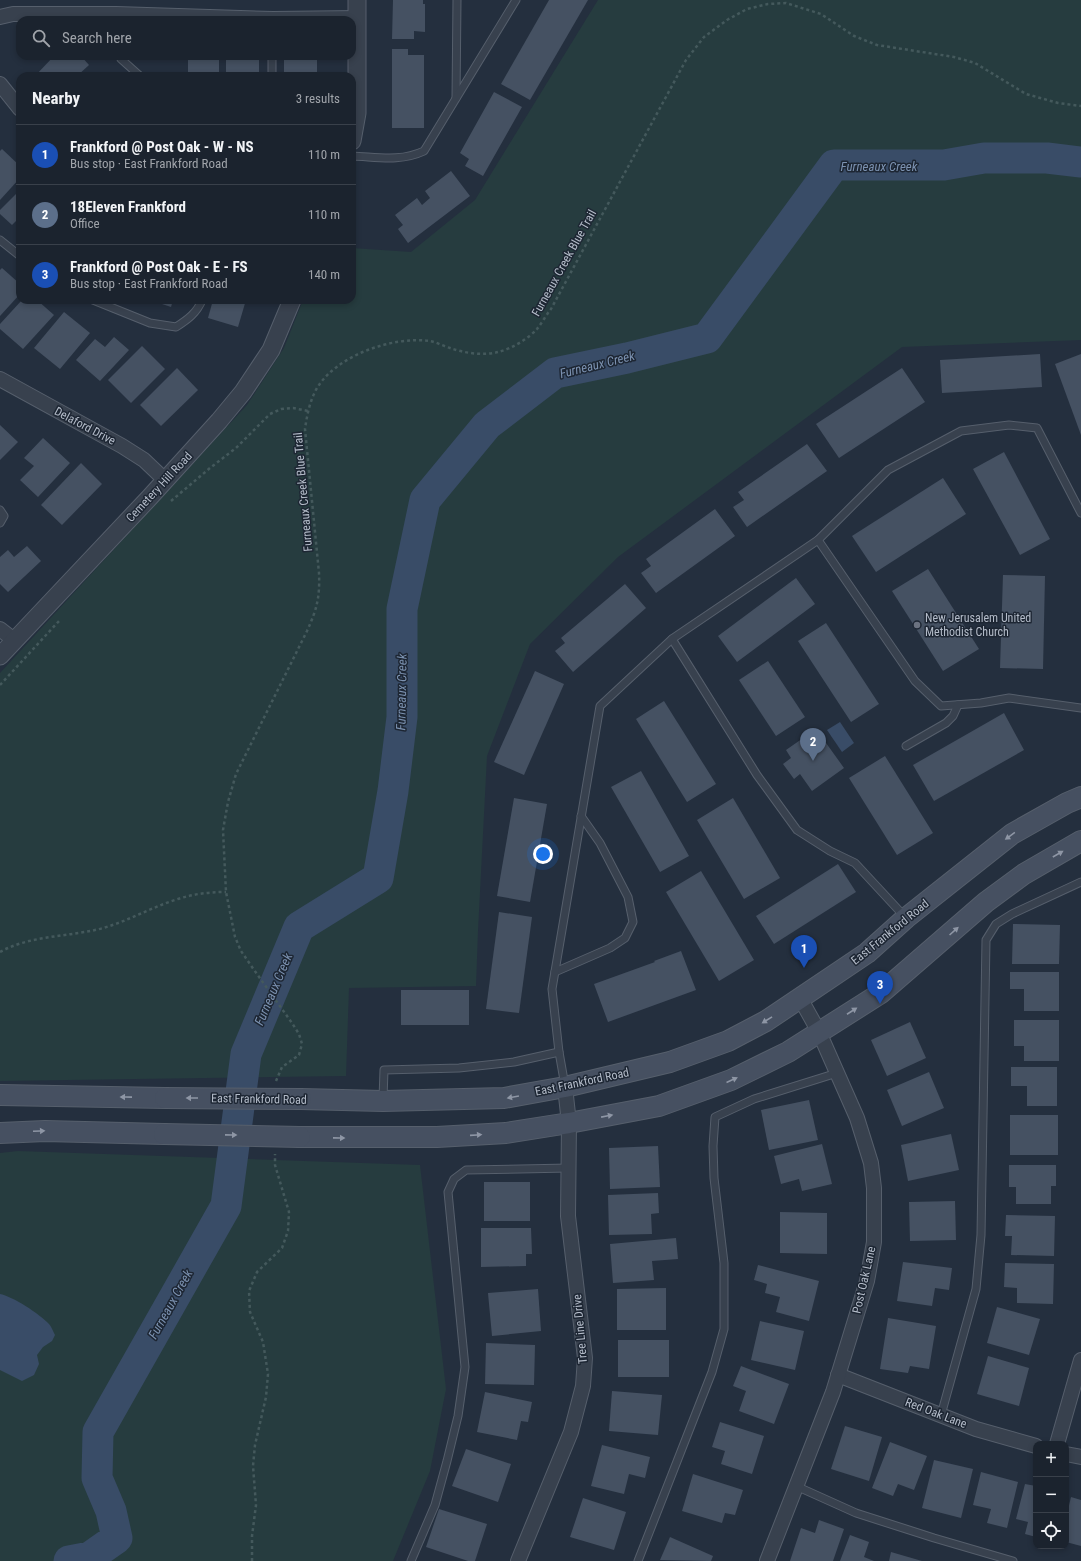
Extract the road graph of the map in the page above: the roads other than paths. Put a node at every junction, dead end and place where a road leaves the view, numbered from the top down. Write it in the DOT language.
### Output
graph roads {
  1 [pos="358,0"];
  2 [pos="457,0"];
  3 [pos="516,0"];
  4 [pos="82,16"];
  5 [pos="0,17"];
  6 [pos="357,18"];
  7 [pos="122,60"];
  8 [pos="272,60"];
  9 [pos="136,72"];
  10 [pos="272,72"];
  11 [pos="0,84"];
  12 [pos="456,98"];
  13 [pos="16,104"];
  14 [pos="356,122"];
  15 [pos="356,156"];
  16 [pos="0,240"];
  17 [pos="16,253"];
  18 [pos="103,304"];
  19 [pos="200,304"];
  20 [pos="290,304"];
  21 [pos="0,380"];
  22 [pos="165,480"];
  23 [pos="0,510"];
  24 [pos="1081,513"];
  25 [pos="0,523"];
  26 [pos="818,540"];
  27 [pos="0,629"];
  28 [pos="672,639"];
  29 [pos="14,640"];
  30 [pos="0,656"];
  31 [pos="958,705"];
  32 [pos="1081,708"];
  33 [pos="906,746"];
  34 [pos="1081,797"];
  35 [pos="581,816"];
  36 [pos="1081,841"];
  37 [pos="1081,882"];
  38 [pos="906,918"];
  39 [pos="555,972"];
  40 [pos="800,998"];
  41 [pos="819,1032"];
  42 [pos="559,1052"];
  43 [pos="837,1072"];
  44 [pos="565,1087"];
  45 [pos="0,1095"];
  46 [pos="383,1100"];
  47 [pos="569,1123"];
  48 [pos="0,1133"];
  49 [pos="569,1168"];
  50 [pos="1081,1360"];
  51 [pos="838,1375"];
  52 [pos="941,1415"];
  53 [pos="1058,1441"];
  54 [pos="1033,1445"];
  55 [pos="1069,1454"];
  56 [pos="1081,1456"];
  57 [pos="796,1486"];
  58 [pos="411,1561"];
  59 [pos="518,1561"];
  60 [pos="638,1561"];
  61 [pos="767,1561"];
  62 [pos="1013,1561"];
  1 -- 6 [label="street"];
  2 -- 12 [label="lane"];
  3 -- 12 [label="lane"];
  4 -- 5 [label="street"];
  6 -- 14 [label="street"];
  7 -- 9 [label="lane"];
  8 -- 10 [label="lane"];
  11 -- 13 [label="street"];
  12 -- 15 [label="lane"];
  16 -- 17 [label="lane"];
  18 -- 19 [label="lane"];
  20 -- 22 [label="street, Cemetery Hill Road"];
  21 -- 22 [label="street, Delaford Drive"];
  22 -- 29 [label="street, Cemetery Hill Road"];
  23 -- 25 [label="lane"];
  24 -- 26 [label="lane"];
  26 -- 28 [label="lane"];
  26 -- 31 [label="lane"];
  27 -- 29 [label="street"];
  28 -- 35 [label="lane"];
  28 -- 38 [label="lane"];
  29 -- 30 [label="street, Cemetery Hill Road"];
  31 -- 32 [label="lane"];
  31 -- 33 [label="lane"];
  34 -- 38 [label="main road, East Frankford Road, one-way"];
  35 -- 39 [label="lane"];
  35 -- 39 [label="lane"];
  41 -- 36 [label="main road, one-way"];
  37 -- 52 [label="lane"];
  38 -- 40 [label="main road, East Frankford Road"];
  39 -- 42 [label="lane"];
  40 -- 41 [label="street, Post Oak Lane"];
  40 -- 44 [label="main road, East Frankford Road, one-way"];
  41 -- 43 [label="street, Post Oak Lane"];
  47 -- 41 [label="main road, one-way"];
  42 -- 44 [label="lane"];
  42 -- 46 [label="lane"];
  43 -- 51 [label="street, Post Oak Lane"];
  43 -- 60 [label="lane"];
  44 -- 46 [label="main road, East Frankford Road, one-way"];
  44 -- 47 [label="street, Tree Line Drive"];
  46 -- 45 [label="main road, East Frankford Road, one-way, bridge"];
  48 -- 47 [label="main road, one-way, bridge"];
  47 -- 49 [label="street, Tree Line Drive"];
  49 -- 58 [label="lane"];
  49 -- 59 [label="street, Tree Line Drive"];
  50 -- 53 [label="street"];
  51 -- 52 [label="street, Red Oak Lane"];
  51 -- 57 [label="street, Post Oak Lane"];
  52 -- 54 [label="street, Red Oak Lane"];
  55 -- 56 [label="street"];
  57 -- 61 [label="street, Post Oak Lane"];
  57 -- 62 [label="lane"];
}
